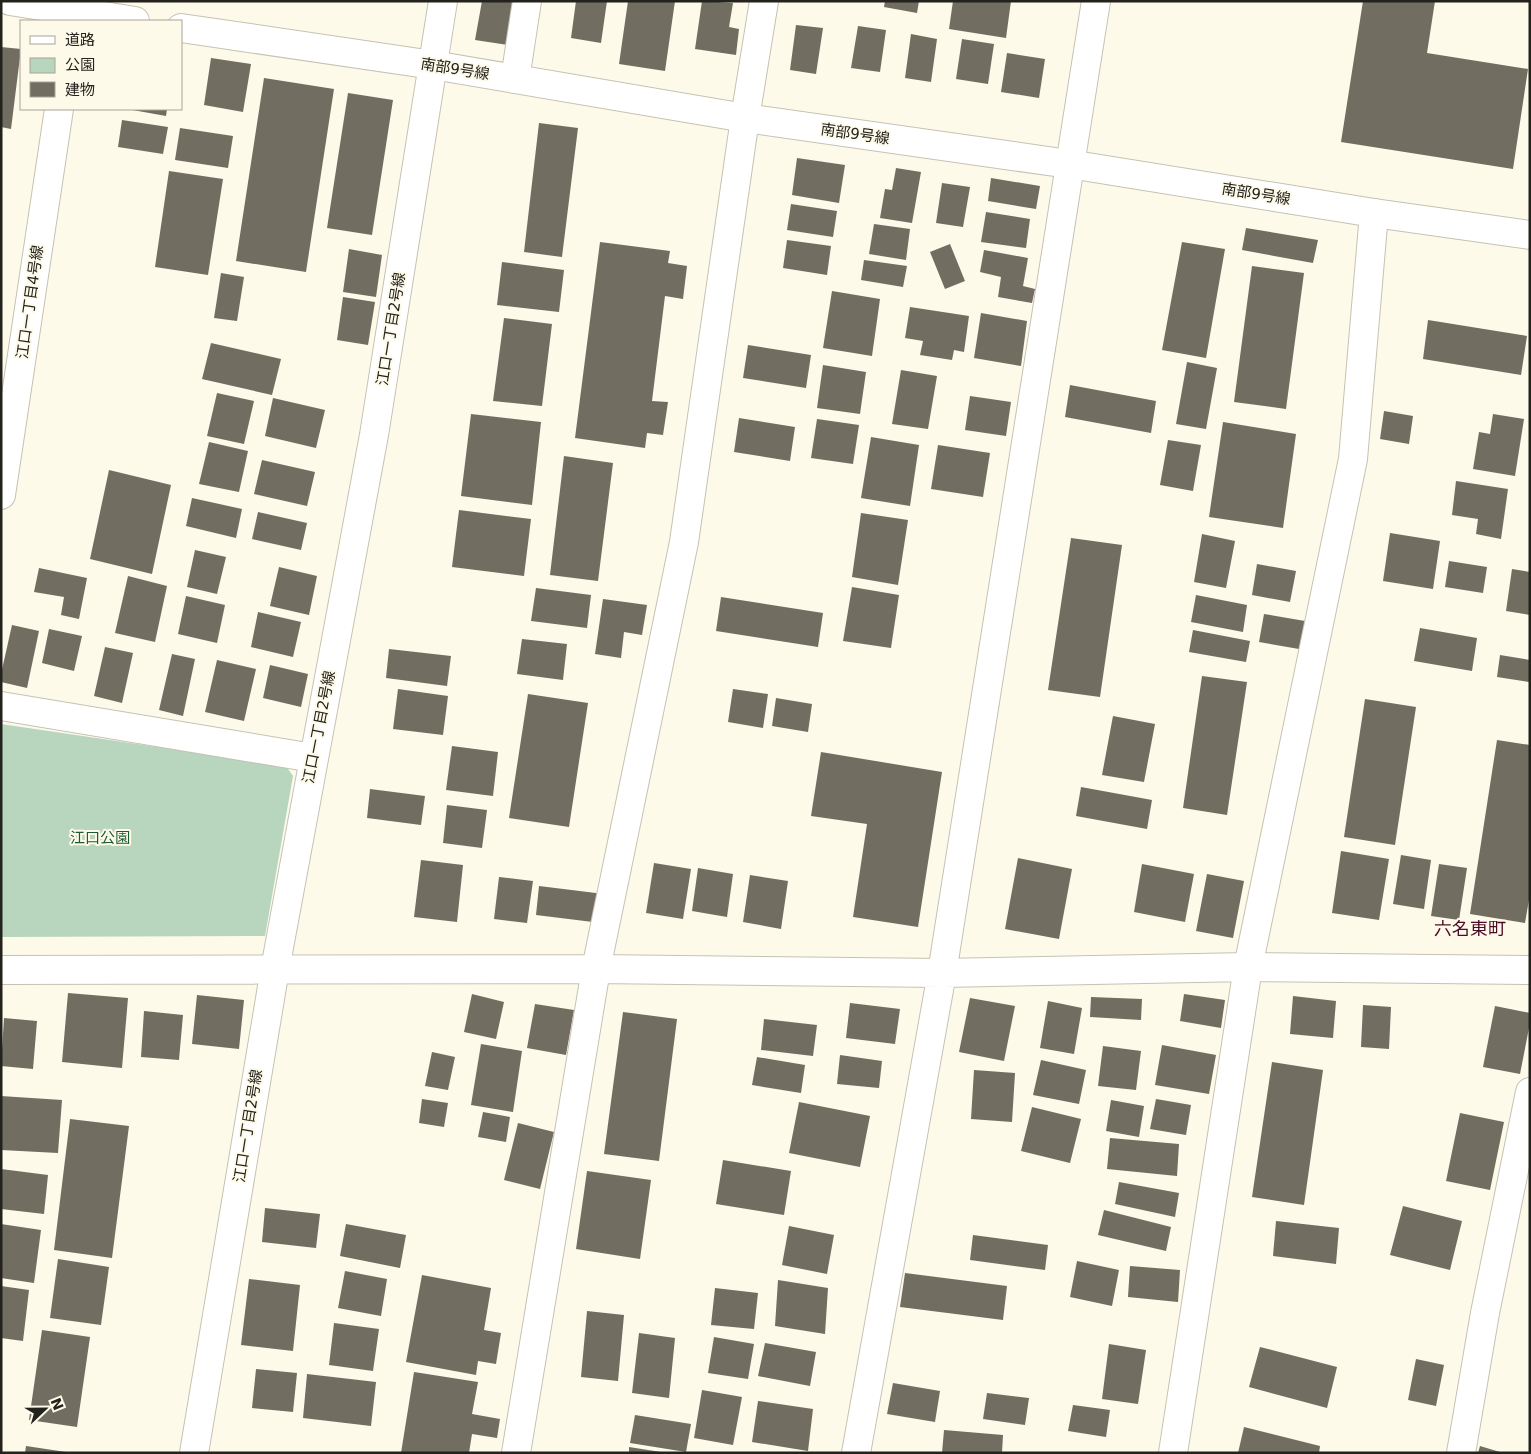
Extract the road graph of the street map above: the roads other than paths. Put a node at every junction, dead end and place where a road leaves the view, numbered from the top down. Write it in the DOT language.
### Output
graph roads {
  1 [pos="10,1"];
  2 [pos="443,1"];
  3 [pos="527,1"];
  4 [pos="764,1"];
  5 [pos="1096,1"];
  6 [pos="73,17"];
  7 [pos="120,20"];
  8 [pos="182,28"];
  9 [pos="433,65"];
  10 [pos="515,79"];
  11 [pos="59,110"];
  12 [pos="744,118"];
  13 [pos="1069,164"];
  14 [pos="1374,213"];
  15 [pos="1530,235"];
  16 [pos="1,495"];
  17 [pos="1,706"];
  18 [pos="313,758"];
  19 [pos="1248,967"];
  20 [pos="274,969"];
  21 [pos="596,969"];
  22 [pos="1,970"];
  23 [pos="1530,970"];
  24 [pos="942,973"];
  25 [pos="1530,1092"];
  26 [pos="194,1453"];
  27 [pos="516,1453"];
  28 [pos="856,1453"];
  29 [pos="1173,1453"];
  30 [pos="1461,1453"];
  1 -- 6 [label="street"];
  2 -- 9 [label="street, 江口一丁目2号線"];
  3 -- 10 [label="street"];
  4 -- 12 [label="street"];
  5 -- 13 [label="street"];
  6 -- 7 [label="street"];
  8 -- 9 [label="street, 南部9号線"];
  9 -- 10 [label="street, 南部9号線"];
  9 -- 18 [label="street, 江口一丁目2号線"];
  10 -- 12 [label="street, 南部9号線"];
  11 -- 16 [label="street, 江口一丁目4号線"];
  12 -- 13 [label="street, 南部9号線"];
  12 -- 21 [label="street"];
  13 -- 14 [label="street, 南部9号線"];
  13 -- 24 [label="street"];
  14 -- 15 [label="street, 南部9号線"];
  14 -- 19 [label="street"];
  17 -- 18 [label="street"];
  18 -- 20 [label="street, 江口一丁目2号線"];
  19 -- 23 [label="street"];
  19 -- 24 [label="street"];
  19 -- 29 [label="street"];
  20 -- 21 [label="street"];
  20 -- 22 [label="street"];
  20 -- 26 [label="street, 江口一丁目2号線"];
  21 -- 24 [label="street"];
  21 -- 27 [label="street"];
  24 -- 28 [label="street"];
  25 -- 30 [label="street"];
}
